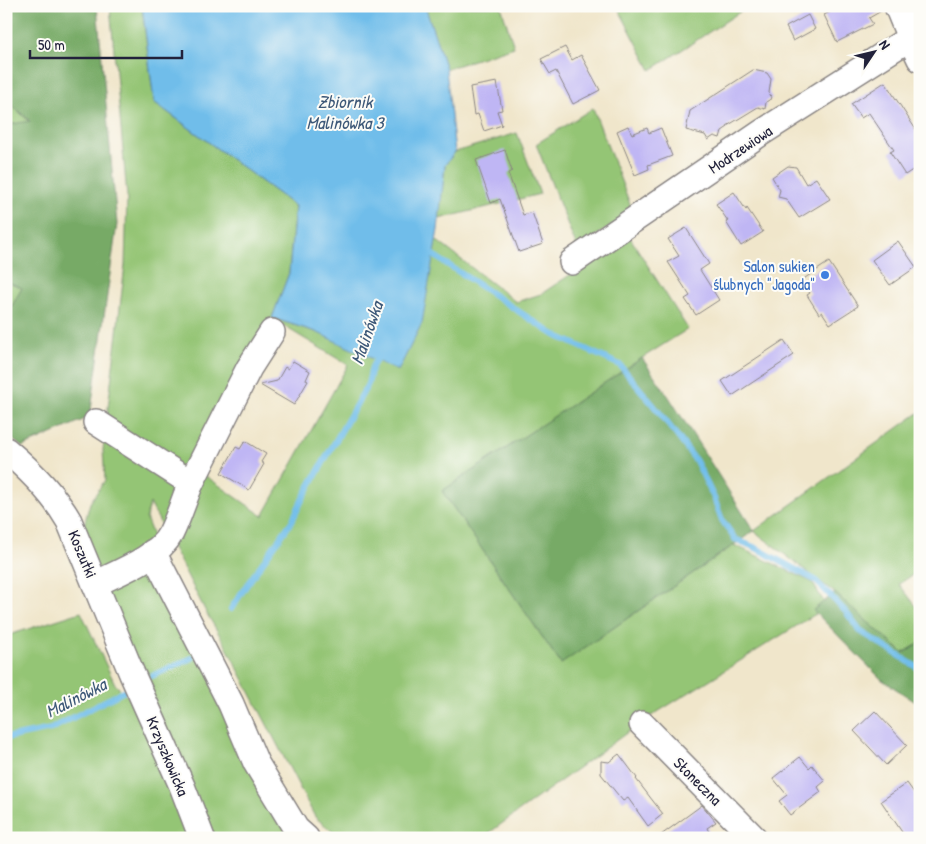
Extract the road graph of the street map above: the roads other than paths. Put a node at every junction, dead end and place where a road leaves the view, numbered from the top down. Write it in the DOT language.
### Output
graph roads {
  1 [pos="897,6"];
  2 [pos="915,49"];
  3 [pos="572,262"];
  4 [pos="272,332"];
  5 [pos="96,422"];
  6 [pos="6,450"];
  7 [pos="191,482"];
  8 [pos="161,544"];
  9 [pos="95,584"];
  10 [pos="132,674"];
  11 [pos="642,724"];
  12 [pos="202,838"];
  13 [pos="306,838"];
  14 [pos="754,838"];
  1 -- 2 [label="street, Modrzewiowa"];
  2 -- 3 [label="street, Modrzewiowa"];
  4 -- 7 [label="street"];
  5 -- 7 [label="street"];
  6 -- 9 [label="street, Koszutki"];
  7 -- 8 [label="street"];
  8 -- 9 [label="street"];
  8 -- 13 [label="street"];
  9 -- 10 [label="street, Koszutki"];
  10 -- 12 [label="street, Krzyszkowicka"];
  11 -- 14 [label="street, Słoneczna"];
}
